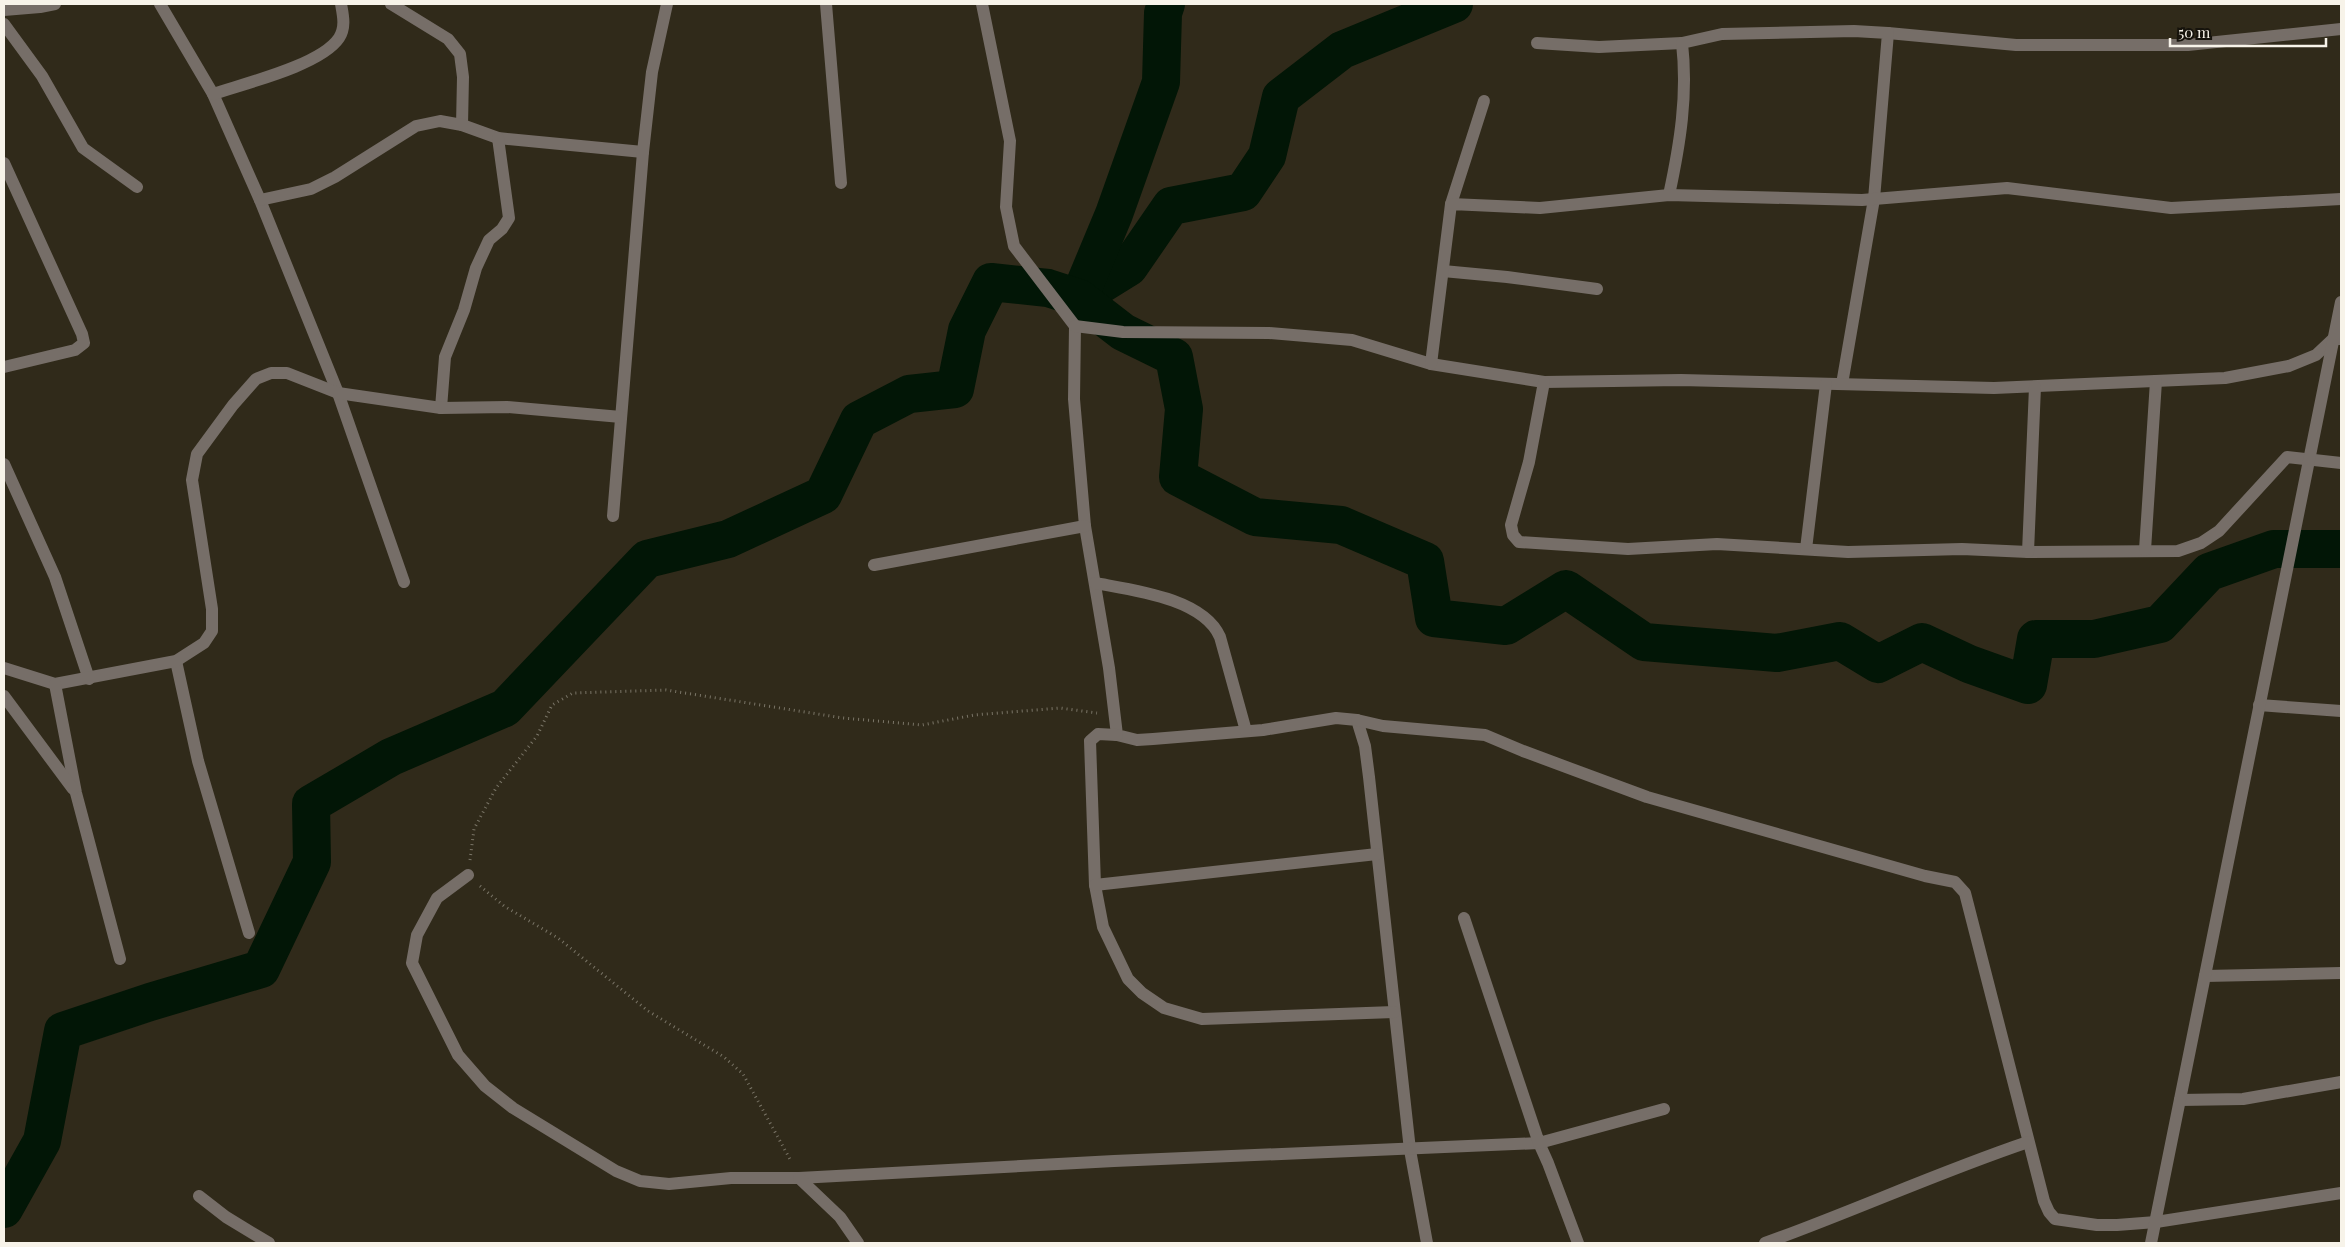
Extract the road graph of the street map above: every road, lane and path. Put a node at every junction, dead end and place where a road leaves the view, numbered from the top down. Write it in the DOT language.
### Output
graph roads {
  1 [pos="54,4"];
  2 [pos="160,4"];
  3 [pos="341,4"];
  4 [pos="391,4"];
  5 [pos="667,4"];
  6 [pos="826,4"];
  7 [pos="982,4"];
  8 [pos="4,10"];
  9 [pos="4,24"];
  10 [pos="2341,29"];
  11 [pos="1888,33"];
  12 [pos="1537,43"];
  13 [pos="1682,43"];
  14 [pos="213,94"];
  15 [pos="1484,101"];
  16 [pos="462,125"];
  17 [pos="498,138"];
  18 [pos="643,152"];
  19 [pos="4,163"];
  20 [pos="841,183"];
  21 [pos="137,187"];
  22 [pos="1669,195"];
  23 [pos="1874,199"];
  24 [pos="2341,199"];
  25 [pos="260,200"];
  26 [pos="1451,204"];
  27 [pos="1443,271"];
  28 [pos="1597,290"];
  29 [pos="2341,302"];
  30 [pos="1076,326"];
  31 [pos="2337,339"];
  32 [pos="1431,364"];
  33 [pos="4,367"];
  34 [pos="2156,381"];
  35 [pos="1544,382"];
  36 [pos="1826,384"];
  37 [pos="1842,384"];
  38 [pos="2035,386"];
  39 [pos="338,393"];
  40 [pos="441,408"];
  41 [pos="621,417"];
  42 [pos="2309,461"];
  43 [pos="4,464"];
  44 [pos="2341,464"];
  45 [pos="613,516"];
  46 [pos="1085,526"];
  47 [pos="1806,548"];
  48 [pos="2145,550"];
  49 [pos="2028,552"];
  50 [pos="874,565"];
  51 [pos="404,582"];
  52 [pos="1095,583"];
  53 [pos="176,661"];
  54 [pos="4,668"];
  55 [pos="89,679"];
  56 [pos="55,684"];
  57 [pos="4,696"];
  58 [pos="2259,705"];
  59 [pos="2341,711"];
  60 [pos="1115,716"];
  61 [pos="1357,720"];
  62 [pos="1246,731"];
  63 [pos="1117,735"];
  64 [pos="76,793"];
  65 [pos="1378,854"];
  66 [pos="468,876"];
  67 [pos="1095,885"];
  68 [pos="1464,918"];
  69 [pos="249,933"];
  70 [pos="120,959"];
  71 [pos="2341,973"];
  72 [pos="2205,976"];
  73 [pos="1394,1012"];
  74 [pos="2341,1082"];
  75 [pos="2180,1100"];
  76 [pos="1664,1109"];
  77 [pos="2028,1142"];
  78 [pos="1539,1143"];
  79 [pos="1410,1150"];
  80 [pos="799,1178"];
  81 [pos="2341,1193"];
  82 [pos="200,1196"];
  83 [pos="2156,1222"];
  84 [pos="269,1243"];
  85 [pos="858,1243"];
  86 [pos="1427,1243"];
  87 [pos="1578,1243"];
  88 [pos="1765,1243"];
  89 [pos="2151,1243"];
  1 -- 8 [label="street"];
  2 -- 14 [label="street"];
  3 -- 14 [label="street"];
  4 -- 16 [label="street"];
  5 -- 18 [label="street"];
  6 -- 20 [label="street"];
  7 -- 30 [label="street"];
  9 -- 21 [label="street"];
  10 -- 11 [label="street"];
  11 -- 13 [label="street"];
  11 -- 23 [label="street"];
  12 -- 13 [label="street"];
  13 -- 22 [label="street"];
  14 -- 25 [label="street"];
  15 -- 26 [label="street"];
  16 -- 17 [label="street"];
  16 -- 25 [label="street"];
  17 -- 18 [label="street"];
  17 -- 40 [label="street"];
  18 -- 41 [label="street"];
  19 -- 33 [label="street"];
  22 -- 23 [label="street"];
  22 -- 26 [label="street"];
  23 -- 24 [label="street"];
  23 -- 37 [label="street"];
  25 -- 39 [label="street"];
  26 -- 27 [label="street"];
  27 -- 28 [label="street"];
  27 -- 32 [label="street"];
  29 -- 31 [label="street"];
  30 -- 32 [label="street"];
  30 -- 46 [label="street"];
  31 -- 34 [label="street"];
  31 -- 42 [label="street"];
  32 -- 35 [label="street"];
  34 -- 38 [label="street"];
  34 -- 48 [label="street"];
  35 -- 36 [label="street"];
  35 -- 47 [label="street"];
  36 -- 37 [label="street"];
  36 -- 47 [label="street"];
  37 -- 38 [label="street"];
  38 -- 49 [label="street"];
  39 -- 40 [label="street"];
  39 -- 51 [label="street"];
  39 -- 53 [label="street"];
  40 -- 41 [label="street"];
  41 -- 45 [label="street"];
  42 -- 44 [label="street"];
  42 -- 48 [label="street"];
  42 -- 58 [label="street"];
  43 -- 55 [label="street"];
  46 -- 50 [label="street"];
  46 -- 52 [label="street"];
  47 -- 49 [label="street"];
  48 -- 49 [label="street"];
  52 -- 60 [label="street"];
  52 -- 62 [label="street"];
  53 -- 55 [label="street"];
  53 -- 69 [label="street"];
  54 -- 56 [label="street"];
  55 -- 56 [label="street"];
  56 -- 64 [label="street"];
  57 -- 64 [label="street"];
  58 -- 59 [label="street"];
  58 -- 72 [label="street"];
  60 -- 63 [label="street"];
  60 -- 66 [label="path"];
  61 -- 62 [label="street"];
  61 -- 65 [label="street"];
  61 -- 77 [label="street"];
  62 -- 63 [label="street"];
  63 -- 67 [label="street"];
  64 -- 70 [label="street"];
  65 -- 67 [label="street"];
  65 -- 73 [label="street"];
  66 -- 80 [label="path"];
  66 -- 80 [label="street"];
  67 -- 73 [label="street"];
  68 -- 78 [label="street"];
  71 -- 72 [label="street"];
  72 -- 75 [label="street"];
  73 -- 79 [label="street"];
  74 -- 75 [label="street"];
  75 -- 83 [label="street"];
  76 -- 78 [label="street"];
  77 -- 83 [label="street"];
  77 -- 88 [label="street"];
  78 -- 79 [label="street"];
  78 -- 87 [label="street"];
  79 -- 80 [label="street"];
  79 -- 86 [label="street"];
  80 -- 85 [label="street"];
  81 -- 83 [label="street"];
  82 -- 84 [label="street"];
  83 -- 89 [label="street"];
}
